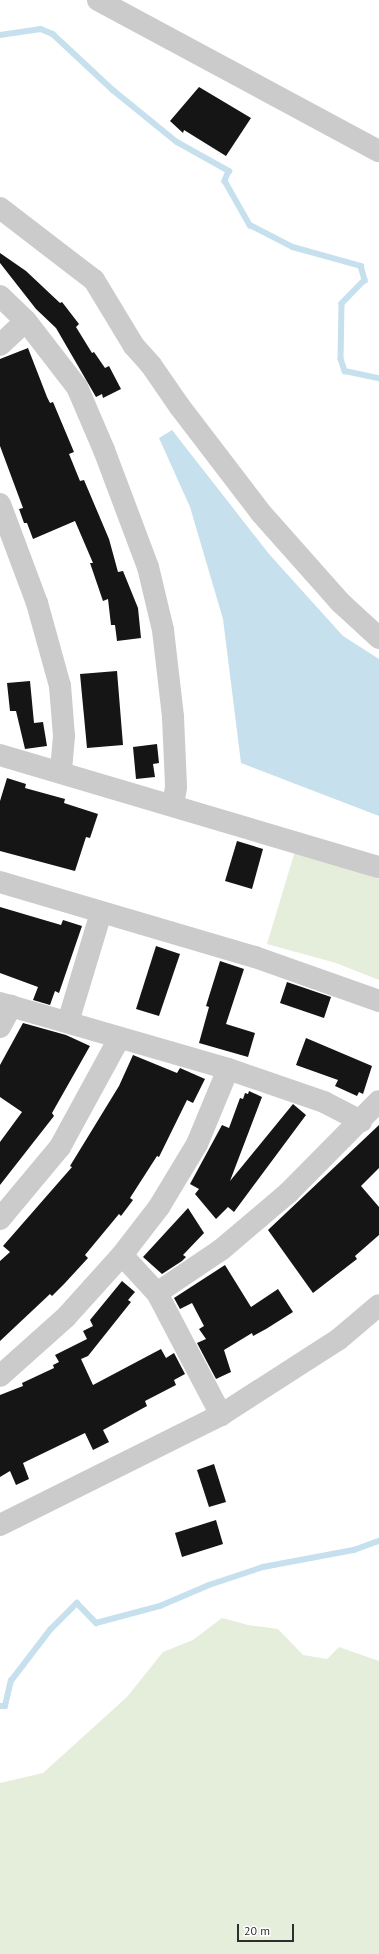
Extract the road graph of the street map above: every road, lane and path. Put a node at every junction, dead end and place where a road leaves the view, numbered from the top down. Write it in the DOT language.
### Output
graph roads {
  1 [pos="98,0"];
  2 [pos="379,151"];
  3 [pos="0,208"];
  4 [pos="0,296"];
  5 [pos="26,321"];
  6 [pos="0,344"];
  7 [pos="0,504"];
  8 [pos="379,638"];
  9 [pos="0,755"];
  10 [pos="61,772"];
  11 [pos="173,805"];
  12 [pos="379,867"];
  13 [pos="0,882"];
  14 [pos="101,913"];
  15 [pos="379,1001"];
  16 [pos="5,1005"];
  17 [pos="68,1022"];
  18 [pos="0,1027"];
  19 [pos="120,1039"];
  20 [pos="228,1069"];
  21 [pos="379,1101"];
  22 [pos="361,1121"];
  23 [pos="0,1219"];
  24 [pos="122,1255"];
  25 [pos="157,1293"];
  26 [pos="379,1304"];
  27 [pos="0,1376"];
  28 [pos="221,1415"];
  29 [pos="0,1525"];
  1 -- 2 [label="street"];
  3 -- 8 [label="street"];
  4 -- 5 [label="street"];
  5 -- 6 [label="street"];
  5 -- 11 [label="street"];
  7 -- 10 [label="street"];
  9 -- 10 [label="street"];
  10 -- 11 [label="street"];
  11 -- 12 [label="street"];
  13 -- 14 [label="street"];
  14 -- 15 [label="street"];
  14 -- 17 [label="street"];
  16 -- 17 [label="street"];
  16 -- 18 [label="street"];
  17 -- 19 [label="street"];
  19 -- 20 [label="street"];
  19 -- 23 [label="street"];
  20 -- 22 [label="street"];
  20 -- 24 [label="street"];
  21 -- 22 [label="street"];
  22 -- 25 [label="street"];
  24 -- 25 [label="street"];
  24 -- 27 [label="street"];
  25 -- 28 [label="street"];
  26 -- 28 [label="street"];
  28 -- 29 [label="street"];
}
